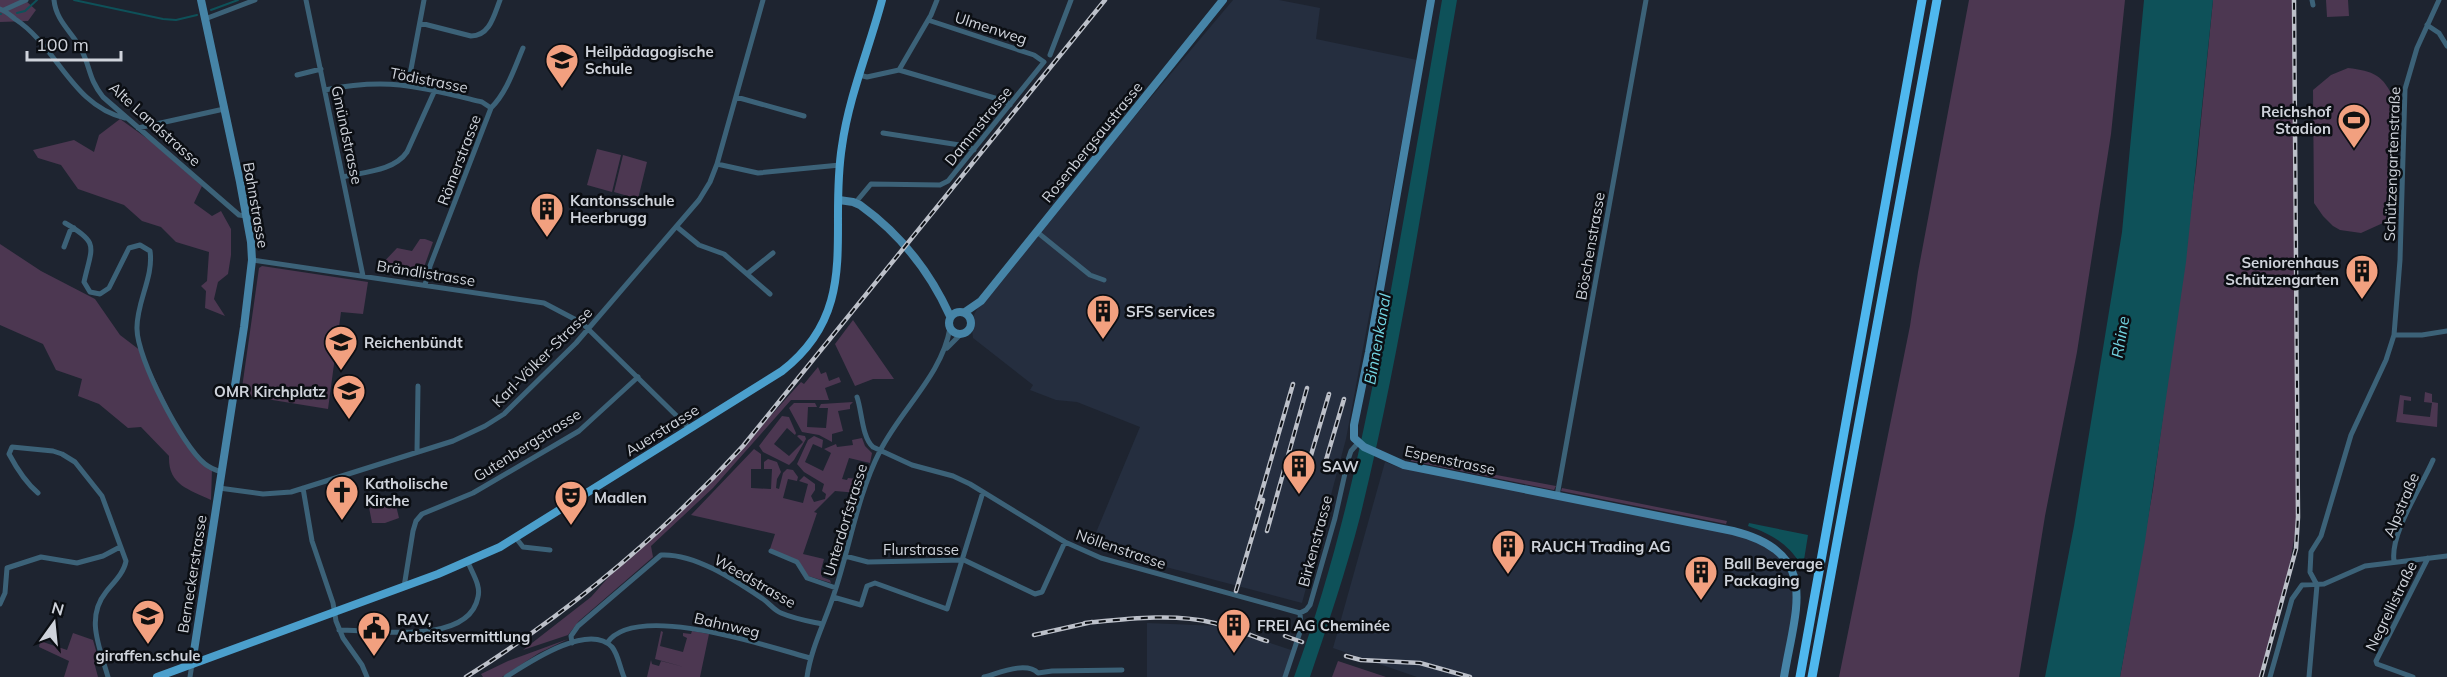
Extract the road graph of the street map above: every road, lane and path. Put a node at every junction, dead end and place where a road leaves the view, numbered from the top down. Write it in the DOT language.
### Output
graph roads {
  1 [pos="26,0"];
  2 [pos="54,0"];
  3 [pos="201,0"];
  4 [pos="255,0"];
  5 [pos="306,0"];
  6 [pos="424,0"];
  7 [pos="500,0"];
  8 [pos="763,0"];
  9 [pos="882,0"];
  10 [pos="937,0"];
  11 [pos="1071,0"];
  12 [pos="1223,0"];
  13 [pos="1431,0"];
  14 [pos="1646,0"];
  15 [pos="1922,0"];
  16 [pos="1937,0"];
  17 [pos="2439,0"];
  18 [pos="2,9"];
  19 [pos="205,19"];
  20 [pos="928,20"];
  21 [pos="420,23"];
  22 [pos="2427,25"];
  23 [pos="2447,46"];
  24 [pos="523,48"];
  25 [pos="1050,55"];
  26 [pos="1044,62"];
  27 [pos="321,69"];
  28 [pos="899,70"];
  29 [pos="297,75"];
  30 [pos="859,75"];
  31 [pos="408,85"];
  32 [pos="325,90"];
  33 [pos="435,90"];
  34 [pos="736,97"];
  35 [pos="1010,105"];
  36 [pos="491,108"];
  37 [pos="224,109"];
  38 [pos="804,116"];
  39 [pos="126,118"];
  40 [pos="138,128"];
  41 [pos="883,133"];
  42 [pos="974,150"];
  43 [pos="717,164"];
  44 [pos="840,165"];
  45 [pos="343,177"];
  46 [pos="839,200"];
  47 [pos="856,202"];
  48 [pos="246,216"];
  49 [pos="65,223"];
  50 [pos="677,227"];
  51 [pos="74,228"];
  52 [pos="1037,232"];
  53 [pos="64,247"];
  54 [pos="773,253"];
  55 [pos="252,260"];
  56 [pos="747,274"];
  57 [pos="363,276"];
  58 [pos="1104,280"];
  59 [pos="425,285"];
  60 [pos="770,294"];
  61 [pos="943,298"];
  62 [pos="981,302"];
  63 [pos="962,312"];
  64 [pos="951,316"];
  65 [pos="971,321"];
  66 [pos="950,328"];
  67 [pos="589,330"];
  68 [pos="2447,332"];
  69 [pos="961,334"];
  70 [pos="2394,334"];
  71 [pos="946,349"];
  72 [pos="638,377"];
  73 [pos="418,386"];
  74 [pos="857,397"];
  75 [pos="690,429"];
  76 [pos="1356,440"];
  77 [pos="880,451"];
  78 [pos="417,452"];
  79 [pos="2433,460"];
  80 [pos="222,472"];
  81 [pos="219,488"];
  82 [pos="303,488"];
  83 [pos="983,492"];
  84 [pos="38,493"];
  85 [pos="1557,496"];
  86 [pos="516,538"];
  87 [pos="1065,542"];
  88 [pos="120,547"];
  89 [pos="550,550"];
  90 [pos="771,551"];
  91 [pos="845,556"];
  92 [pos="2447,556"];
  93 [pos="2428,558"];
  94 [pos="964,560"];
  95 [pos="2394,561"];
  96 [pos="468,562"];
  97 [pos="2317,585"];
  98 [pos="404,587"];
  99 [pos="836,588"];
  100 [pos="833,597"];
  101 [pos="0,604"];
  102 [pos="335,611"];
  103 [pos="1300,613"];
  104 [pos="822,624"];
  105 [pos="339,630"];
  106 [pos="572,643"];
  107 [pos="607,643"];
  108 [pos="810,658"];
  109 [pos="192,664"];
  110 [pos="1122,670"];
  111 [pos="1038,675"];
  112 [pos="108,677"];
  113 [pos="157,677"];
  114 [pos="190,677"];
  115 [pos="367,677"];
  116 [pos="507,677"];
  117 [pos="624,677"];
  118 [pos="807,677"];
  119 [pos="984,677"];
  120 [pos="1285,677"];
  121 [pos="1784,677"];
  122 [pos="1800,677"];
  123 [pos="1812,677"];
  124 [pos="2270,677"];
  125 [pos="2309,677"];
  126 [pos="2413,677"];
  1 -- 18 [label="street"];
  2 -- 39 [label="street, Alte Landstrasse"];
  3 -- 19 [label="street, Bahnstrasse"];
  4 -- 19 [label="street"];
  5 -- 27 [label="street, Gmündstrasse"];
  6 -- 21 [label="street"];
  7 -- 21 [label="street"];
  8 -- 34 [label="street, Karl-Völker-Strasse"];
  9 -- 30 [label="main road, Auerstrasse"];
  10 -- 20 [label="street"];
  11 -- 25 [label="street"];
  12 -- 52 [label="street, Rosenbergsaustrasse"];
  13 -- 76 [label="street"];
  14 -- 85 [label="street, Böschenstrasse"];
  15 -- 122 [label="highway"];
  16 -- 123 [label="highway"];
  17 -- 22 [label="street, Schützengartenstraße"];
  18 -- 39 [label="street"];
  19 -- 37 [label="street, Bahnstrasse"];
  20 -- 26 [label="street, Ulmenweg"];
  20 -- 28 [label="street"];
  21 -- 31 [label="street"];
  22 -- 23 [label="street"];
  22 -- 70 [label="street, Schützengartenstraße"];
  24 -- 36 [label="street, Römerstrasse"];
  26 -- 35 [label="street, Dammstrasse"];
  27 -- 29 [label="street"];
  27 -- 32 [label="street, Gmündstrasse"];
  28 -- 30 [label="street"];
  28 -- 35 [label="street"];
  30 -- 44 [label="main road, Auerstrasse"];
  31 -- 32 [label="street, Tödistrasse"];
  31 -- 33 [label="street, Tödistrasse"];
  32 -- 45 [label="street, Gmündstrasse"];
  33 -- 36 [label="street, Tödistrasse"];
  33 -- 45 [label="street"];
  34 -- 38 [label="street"];
  34 -- 43 [label="street, Karl-Völker-Strasse"];
  35 -- 42 [label="street, Dammstrasse"];
  36 -- 59 [label="street, Römerstrasse"];
  37 -- 40 [label="street"];
  37 -- 48 [label="street, Bahnstrasse"];
  39 -- 40 [label="street, Alte Landstrasse"];
  40 -- 48 [label="street, Alte Landstrasse"];
  41 -- 42 [label="street"];
  42 -- 47 [label="street, Dammstrasse"];
  43 -- 44 [label="street"];
  43 -- 50 [label="street, Karl-Völker-Strasse"];
  44 -- 46 [label="main road, Auerstrasse"];
  45 -- 57 [label="street, Gmündstrasse"];
  46 -- 47 [label="street"];
  46 -- 75 [label="main road, Auerstrasse"];
  47 -- 61 [label="street"];
  48 -- 55 [label="street, Bahnstrasse"];
  49 -- 51 [label="street"];
  50 -- 56 [label="street"];
  50 -- 67 [label="street, Karl-Völker-Strasse"];
  51 -- 53 [label="street"];
  51 -- 80 [label="street"];
  52 -- 58 [label="street"];
  52 -- 62 [label="street, Rosenbergsaustrasse"];
  54 -- 56 [label="street"];
  55 -- 57 [label="street, Brändlistrasse"];
  55 -- 80 [label="street, Bahnstrasse"];
  56 -- 60 [label="street"];
  57 -- 59 [label="street, Brändlistrasse"];
  59 -- 67 [label="street, Brändlistrasse"];
  61 -- 63 [label="street"];
  61 -- 64 [label="street"];
  62 -- 63 [label="street, Rosenbergsaustrasse"];
  62 -- 65 [label="street, Rosenbergsaustrasse"];
  63 -- 64 [label="street"];
  63 -- 65 [label="street"];
  64 -- 66 [label="street"];
  65 -- 69 [label="street"];
  66 -- 69 [label="street"];
  66 -- 71 [label="street, Unterdorfstrasse"];
  67 -- 72 [label="street, Brändlistrasse"];
  67 -- 78 [label="street, Karl-Völker-Strasse"];
  68 -- 70 [label="street"];
  69 -- 71 [label="street, Unterdorfstrasse"];
  70 -- 97 [label="street, Schützengartenstraße"];
  71 -- 77 [label="street, Unterdorfstrasse"];
  72 -- 75 [label="street, Brändlistrasse"];
  72 -- 98 [label="street, Gutenbergstrasse"];
  73 -- 78 [label="street"];
  74 -- 77 [label="street"];
  75 -- 86 [label="main road, Auerstrasse"];
  76 -- 85 [label="street, Espenstrasse"];
  76 -- 103 [label="street, Birkenstrasse"];
  77 -- 83 [label="street, Nöllenstrasse"];
  77 -- 91 [label="street, Unterdorfstrasse"];
  78 -- 82 [label="street, Karl-Völker-Strasse"];
  79 -- 95 [label="street, Alpstraße"];
  80 -- 81 [label="street, Bahnstrasse"];
  81 -- 82 [label="street, Karl-Völker-Strasse"];
  81 -- 109 [label="street, Berneckerstrasse"];
  82 -- 102 [label="street"];
  83 -- 87 [label="street, Nöllenstrasse"];
  83 -- 94 [label="street"];
  84 -- 88 [label="street"];
  85 -- 121 [label="street, Espenstrasse"];
  86 -- 89 [label="street"];
  86 -- 96 [label="main road, Auerstrasse"];
  87 -- 94 [label="street, Flurstrasse"];
  87 -- 103 [label="street, Nöllenstrasse"];
  88 -- 101 [label="street"];
  88 -- 112 [label="street"];
  90 -- 99 [label="street"];
  91 -- 94 [label="street, Flurstrasse"];
  91 -- 99 [label="street, Unterdorfstrasse"];
  92 -- 93 [label="street, Negrellistraße"];
  93 -- 95 [label="street, Negrellistraße"];
  93 -- 126 [label="street, Negrellistraße"];
  94 -- 100 [label="street"];
  95 -- 97 [label="street, Negrellistraße"];
  96 -- 98 [label="main road, Auerstrasse"];
  96 -- 105 [label="street"];
  97 -- 124 [label="street, Negrellistraße"];
  97 -- 125 [label="street, Schützengartenstraße"];
  98 -- 102 [label="main road, Auerstrasse"];
  99 -- 100 [label="street, Unterdorfstrasse"];
  100 -- 104 [label="street, Unterdorfstrasse"];
  102 -- 105 [label="street"];
  102 -- 109 [label="main road, Auerstrasse"];
  103 -- 120 [label="street, Birkenstrasse"];
  104 -- 106 [label="street, Weedstrasse"];
  104 -- 108 [label="street, Unterdorfstrasse"];
  105 -- 115 [label="street"];
  106 -- 107 [label="street"];
  106 -- 116 [label="street"];
  107 -- 108 [label="street, Bahnweg"];
  107 -- 117 [label="street"];
  108 -- 118 [label="street, Unterdorfstrasse"];
  109 -- 113 [label="main road, Auerstrasse"];
  109 -- 114 [label="street"];
  110 -- 111 [label="street"];
  111 -- 119 [label="street"];
}
